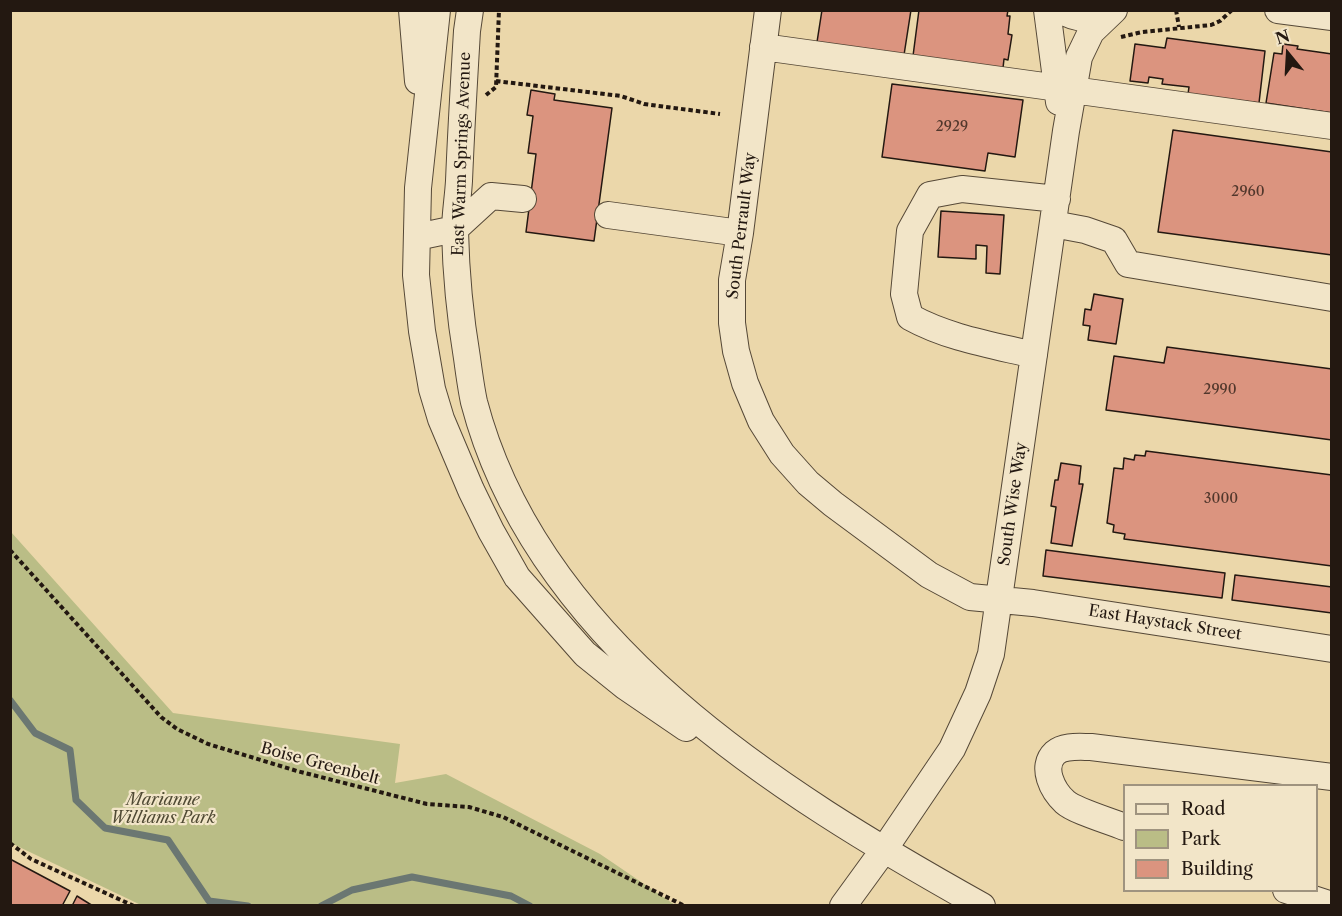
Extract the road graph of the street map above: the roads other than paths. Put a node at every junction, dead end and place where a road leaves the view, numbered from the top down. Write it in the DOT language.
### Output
graph roads {
  1 [pos="412,10"];
  2 [pos="437,10"];
  3 [pos="470,10"];
  4 [pos="768,10"];
  5 [pos="1047,10"];
  6 [pos="1061,10"];
  7 [pos="1114,10"];
  8 [pos="1278,10"];
  9 [pos="1332,17"];
  10 [pos="763,47"];
  11 [pos="1064,89"];
  12 [pos="1332,126"];
  13 [pos="423,135"];
  14 [pos="523,199"];
  15 [pos="1057,199"];
  16 [pos="608,215"];
  17 [pos="1053,224"];
  18 [pos="455,229"];
  19 [pos="740,232"];
  20 [pos="417,237"];
  21 [pos="1332,298"];
  22 [pos="1034,355"];
  23 [pos="999,601"];
  24 [pos="1332,650"];
  25 [pos="757,767"];
  26 [pos="1332,777"];
  27 [pos="1123,826"];
  28 [pos="884,851"];
  29 [pos="1289,892"];
  30 [pos="1332,905"];
  31 [pos="843,906"];
  32 [pos="982,906"];
  1 -- 13 [label="street"];
  2 -- 13 [label="street, East Warm Springs Avenue"];
  3 -- 18 [label="street, East Warm Springs Avenue"];
  4 -- 10 [label="street, South Perrault Way"];
  5 -- 11 [label="street, South Wise Way"];
  6 -- 7 [label="street"];
  7 -- 11 [label="street, South Wise Way"];
  8 -- 9 [label="street"];
  10 -- 11 [label="street"];
  10 -- 19 [label="street, South Perrault Way"];
  11 -- 12 [label="street"];
  11 -- 15 [label="street, South Wise Way"];
  13 -- 20 [label="street, East Warm Springs Avenue"];
  14 -- 18 [label="street"];
  15 -- 17 [label="street, South Wise Way"];
  15 -- 22 [label="street"];
  16 -- 19 [label="street"];
  17 -- 21 [label="street"];
  17 -- 22 [label="street, South Wise Way"];
  18 -- 20 [label="street"];
  18 -- 25 [label="street, East Warm Springs Avenue"];
  19 -- 23 [label="street, South Perrault Way"];
  20 -- 25 [label="street, East Warm Springs Avenue"];
  22 -- 23 [label="street, South Wise Way"];
  23 -- 24 [label="street, East Haystack Street"];
  23 -- 28 [label="street, South Wise Way"];
  25 -- 28 [label="street, East Warm Springs Avenue"];
  26 -- 27 [label="street"];
  28 -- 31 [label="street, South Wise Way"];
  28 -- 32 [label="street, East Warm Springs Avenue"];
  29 -- 30 [label="street"];
}
